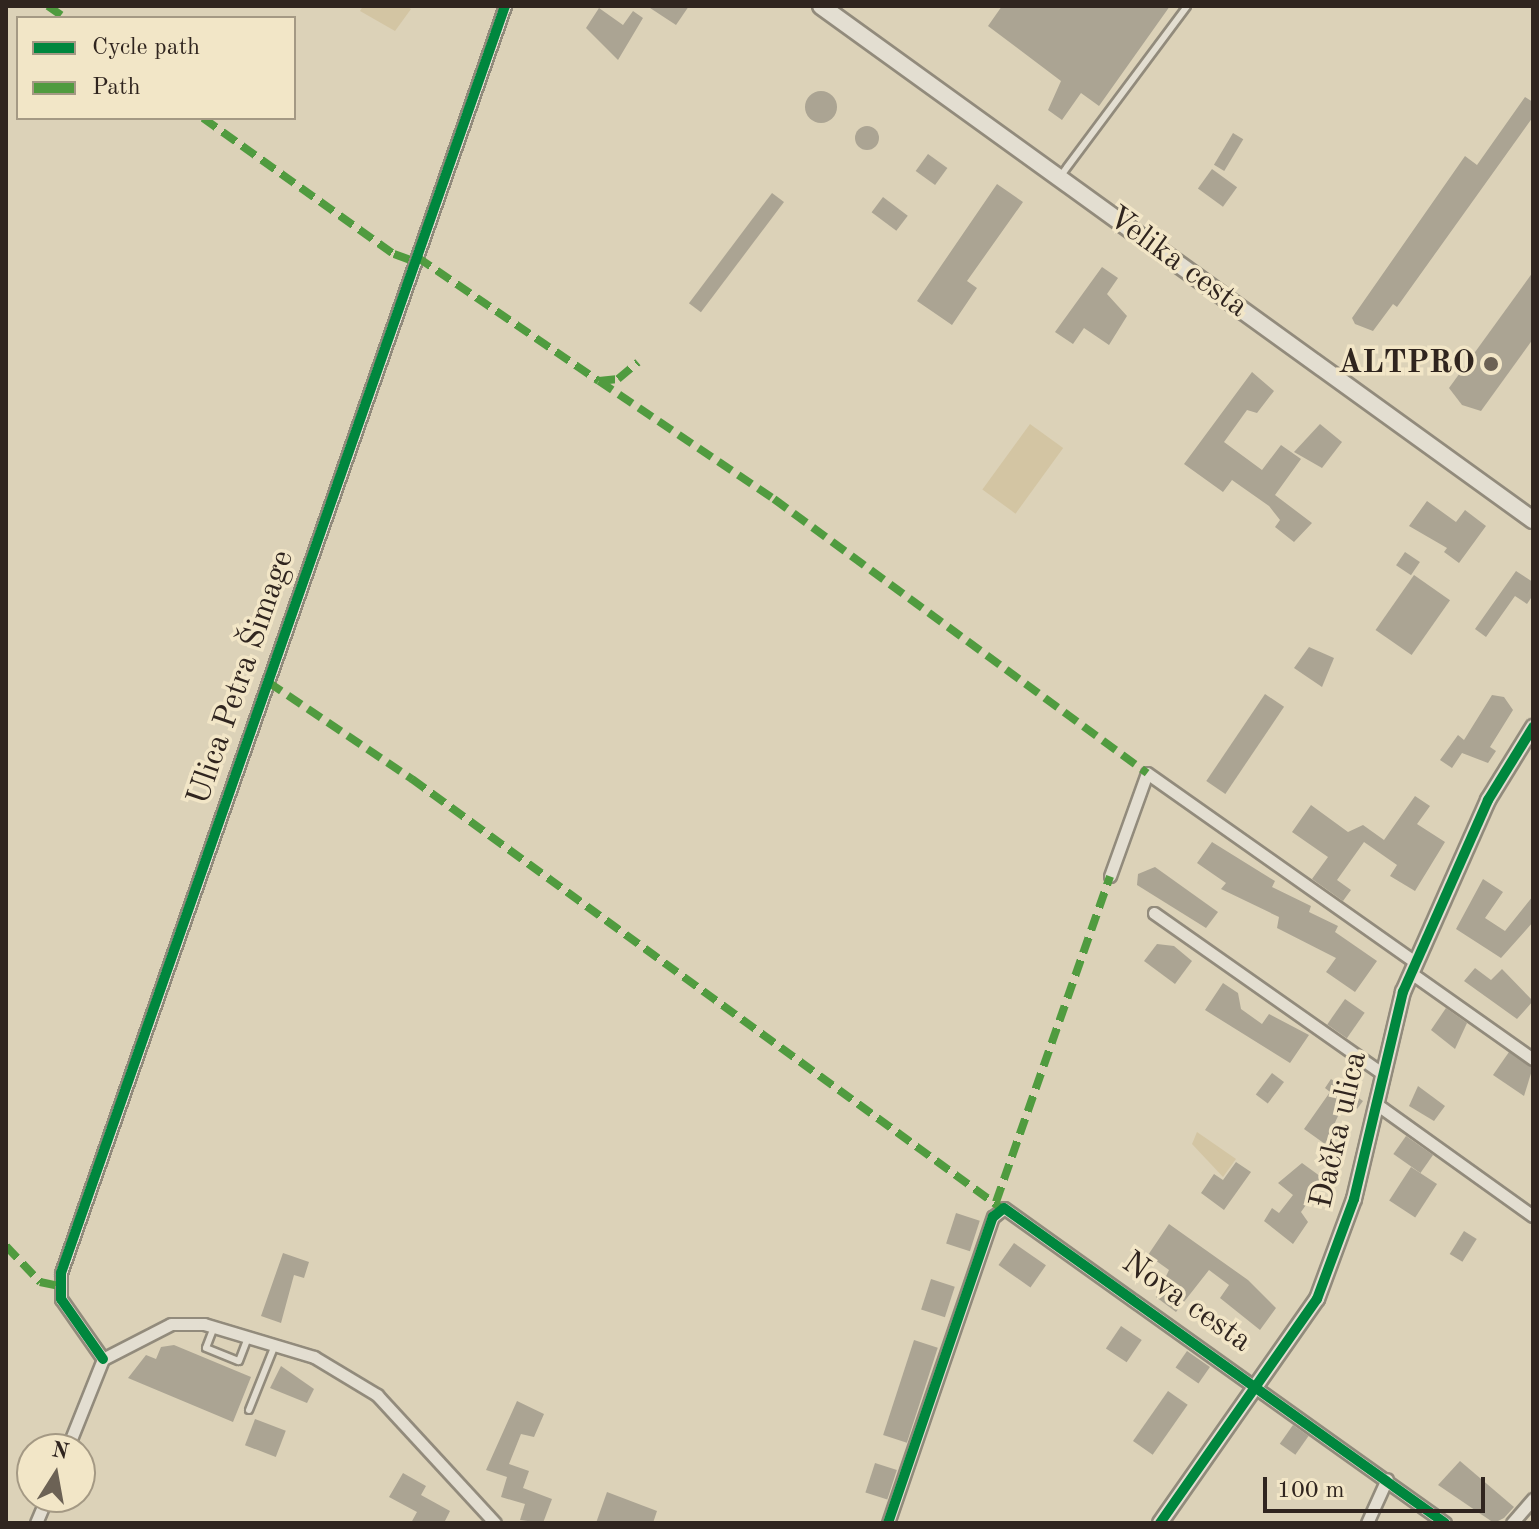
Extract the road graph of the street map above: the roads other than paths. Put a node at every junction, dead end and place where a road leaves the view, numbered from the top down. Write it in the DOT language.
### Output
graph roads {
  1 [pos="505,6"];
  2 [pos="821,6"];
  3 [pos="1187,6"];
  4 [pos="1059,178"];
  5 [pos="1533,520"];
  6 [pos="1533,727"];
  7 [pos="1110,876"];
  8 [pos="1154,913"];
  9 [pos="1413,968"];
  10 [pos="1533,1059"];
  11 [pos="1380,1072"];
  12 [pos="1375,1103"];
  13 [pos="1533,1216"];
  14 [pos="214,1327"];
  15 [pos="248,1337"];
  16 [pos="275,1345"];
  17 [pos="103,1359"];
  18 [pos="1257,1386"];
  19 [pos="249,1410"];
  20 [pos="73,1433"];
  21 [pos="1387,1479"];
  22 [pos="1533,1499"];
  23 [pos="495,1523"];
  24 [pos="888,1523"];
  25 [pos="1160,1523"];
  26 [pos="1367,1523"];
  27 [pos="1445,1523"];
  28 [pos="1512,1523"];
  1 -- 17 [label="street, Ulica Petra Šimage"];
  2 -- 4 [label="main road, Velika cesta"];
  3 -- 4 [label="lane"];
  4 -- 5 [label="main road, Velika cesta"];
  6 -- 9 [label="street, Đačka ulica"];
  7 -- 9 [label="street"];
  8 -- 11 [label="street, Đačka ulica"];
  9 -- 10 [label="street"];
  9 -- 11 [label="street, Đačka ulica"];
  11 -- 12 [label="street, Đačka ulica"];
  12 -- 13 [label="street, Đačka ulica"];
  12 -- 18 [label="street, Đačka ulica"];
  14 -- 15 [label="street"];
  14 -- 15 [label="lane"];
  14 -- 17 [label="street"];
  15 -- 16 [label="street"];
  16 -- 19 [label="lane"];
  16 -- 23 [label="street"];
  17 -- 20 [label="street"];
  18 -- 21 [label="street, Nova cesta"];
  18 -- 24 [label="street, Nova cesta"];
  18 -- 25 [label="street, Đačka ulica"];
  21 -- 26 [label="street"];
  21 -- 27 [label="street, Nova cesta"];
  22 -- 28 [label="street"];
}
